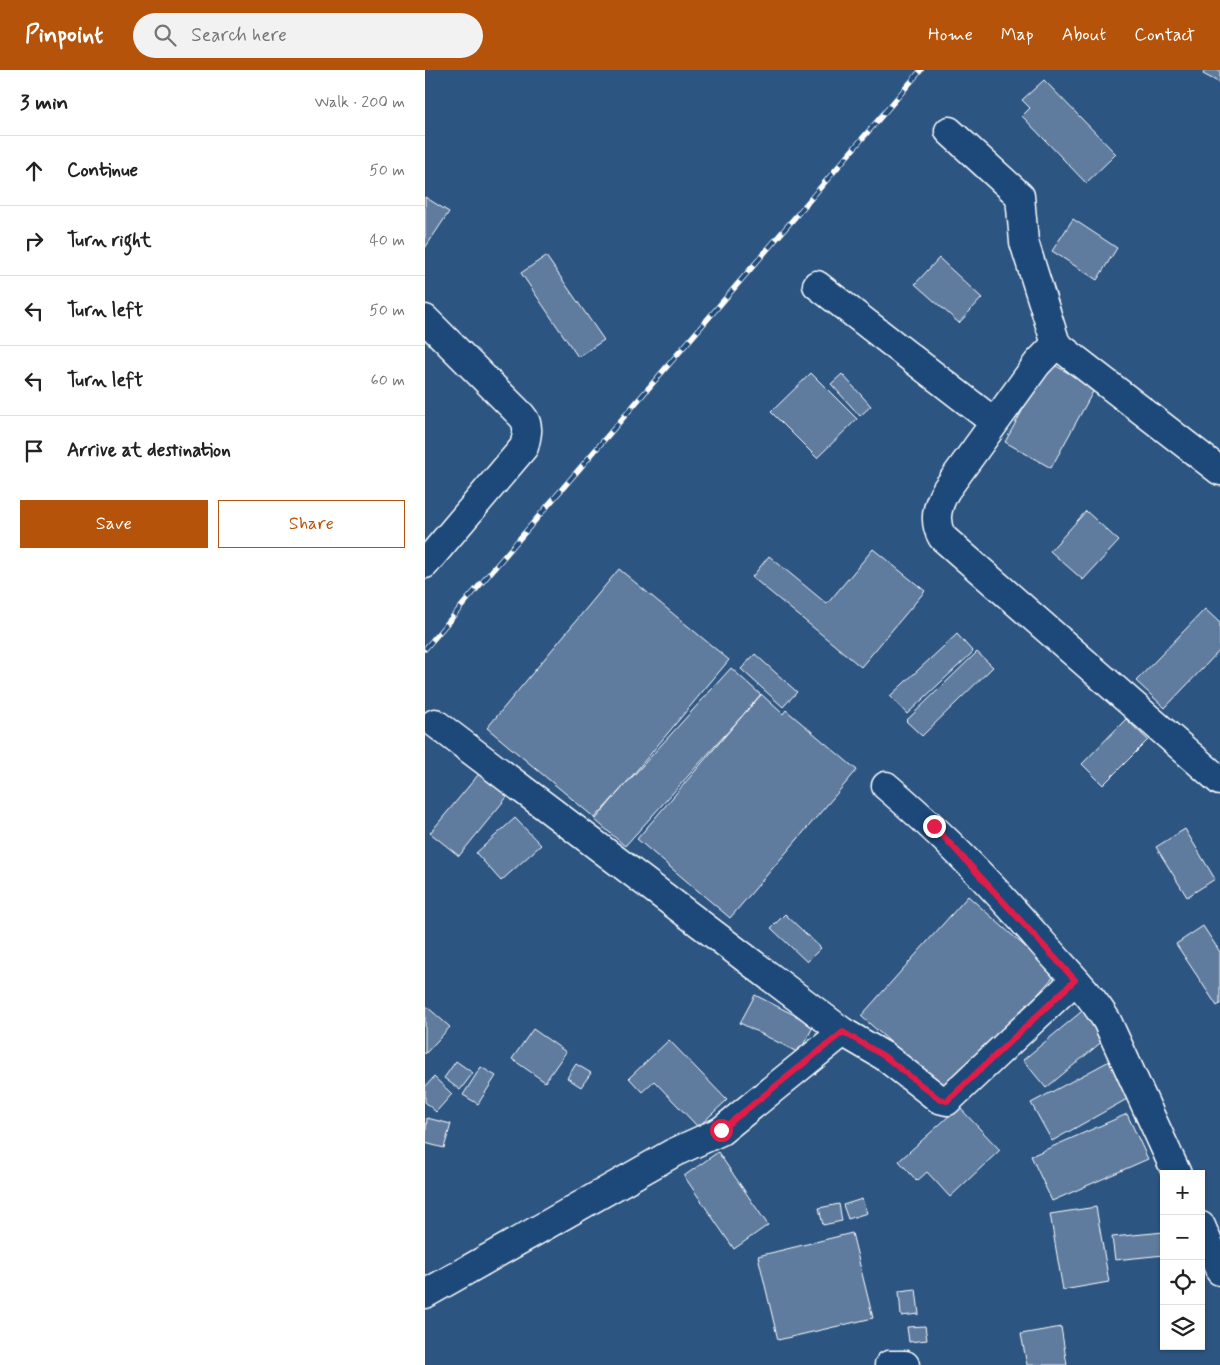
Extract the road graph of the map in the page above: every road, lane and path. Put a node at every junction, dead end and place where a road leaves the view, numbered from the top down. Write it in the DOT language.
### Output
graph roads {
  1 [pos="949,131"];
  2 [pos="817,285"];
  3 [pos="425,320"];
  4 [pos="1056,344"];
  5 [pos="994,422"];
  6 [pos="1220,471"];
  7 [pos="425,564"];
  8 [pos="435,724"];
  9 [pos="1220,781"];
  10 [pos="886,786"];
  11 [pos="1075,980"];
  12 [pos="843,1032"];
  13 [pos="1175,1170"];
  14 [pos="1205,1235"];
  15 [pos="1220,1271"];
  16 [pos="425,1294"];
  17 [pos="889,1365"];
  18 [pos="905,1365"];
  1 -- 4 [label="street"];
  2 -- 5 [label="street"];
  3 -- 7 [label="street"];
  4 -- 5 [label="street"];
  4 -- 6 [label="street"];
  5 -- 9 [label="street"];
  8 -- 12 [label="street"];
  10 -- 11 [label="street"];
  11 -- 12 [label="street"];
  11 -- 13 [label="street"];
  12 -- 16 [label="street"];
  14 -- 15 [label="street"];
  17 -- 18 [label="street"];
}
